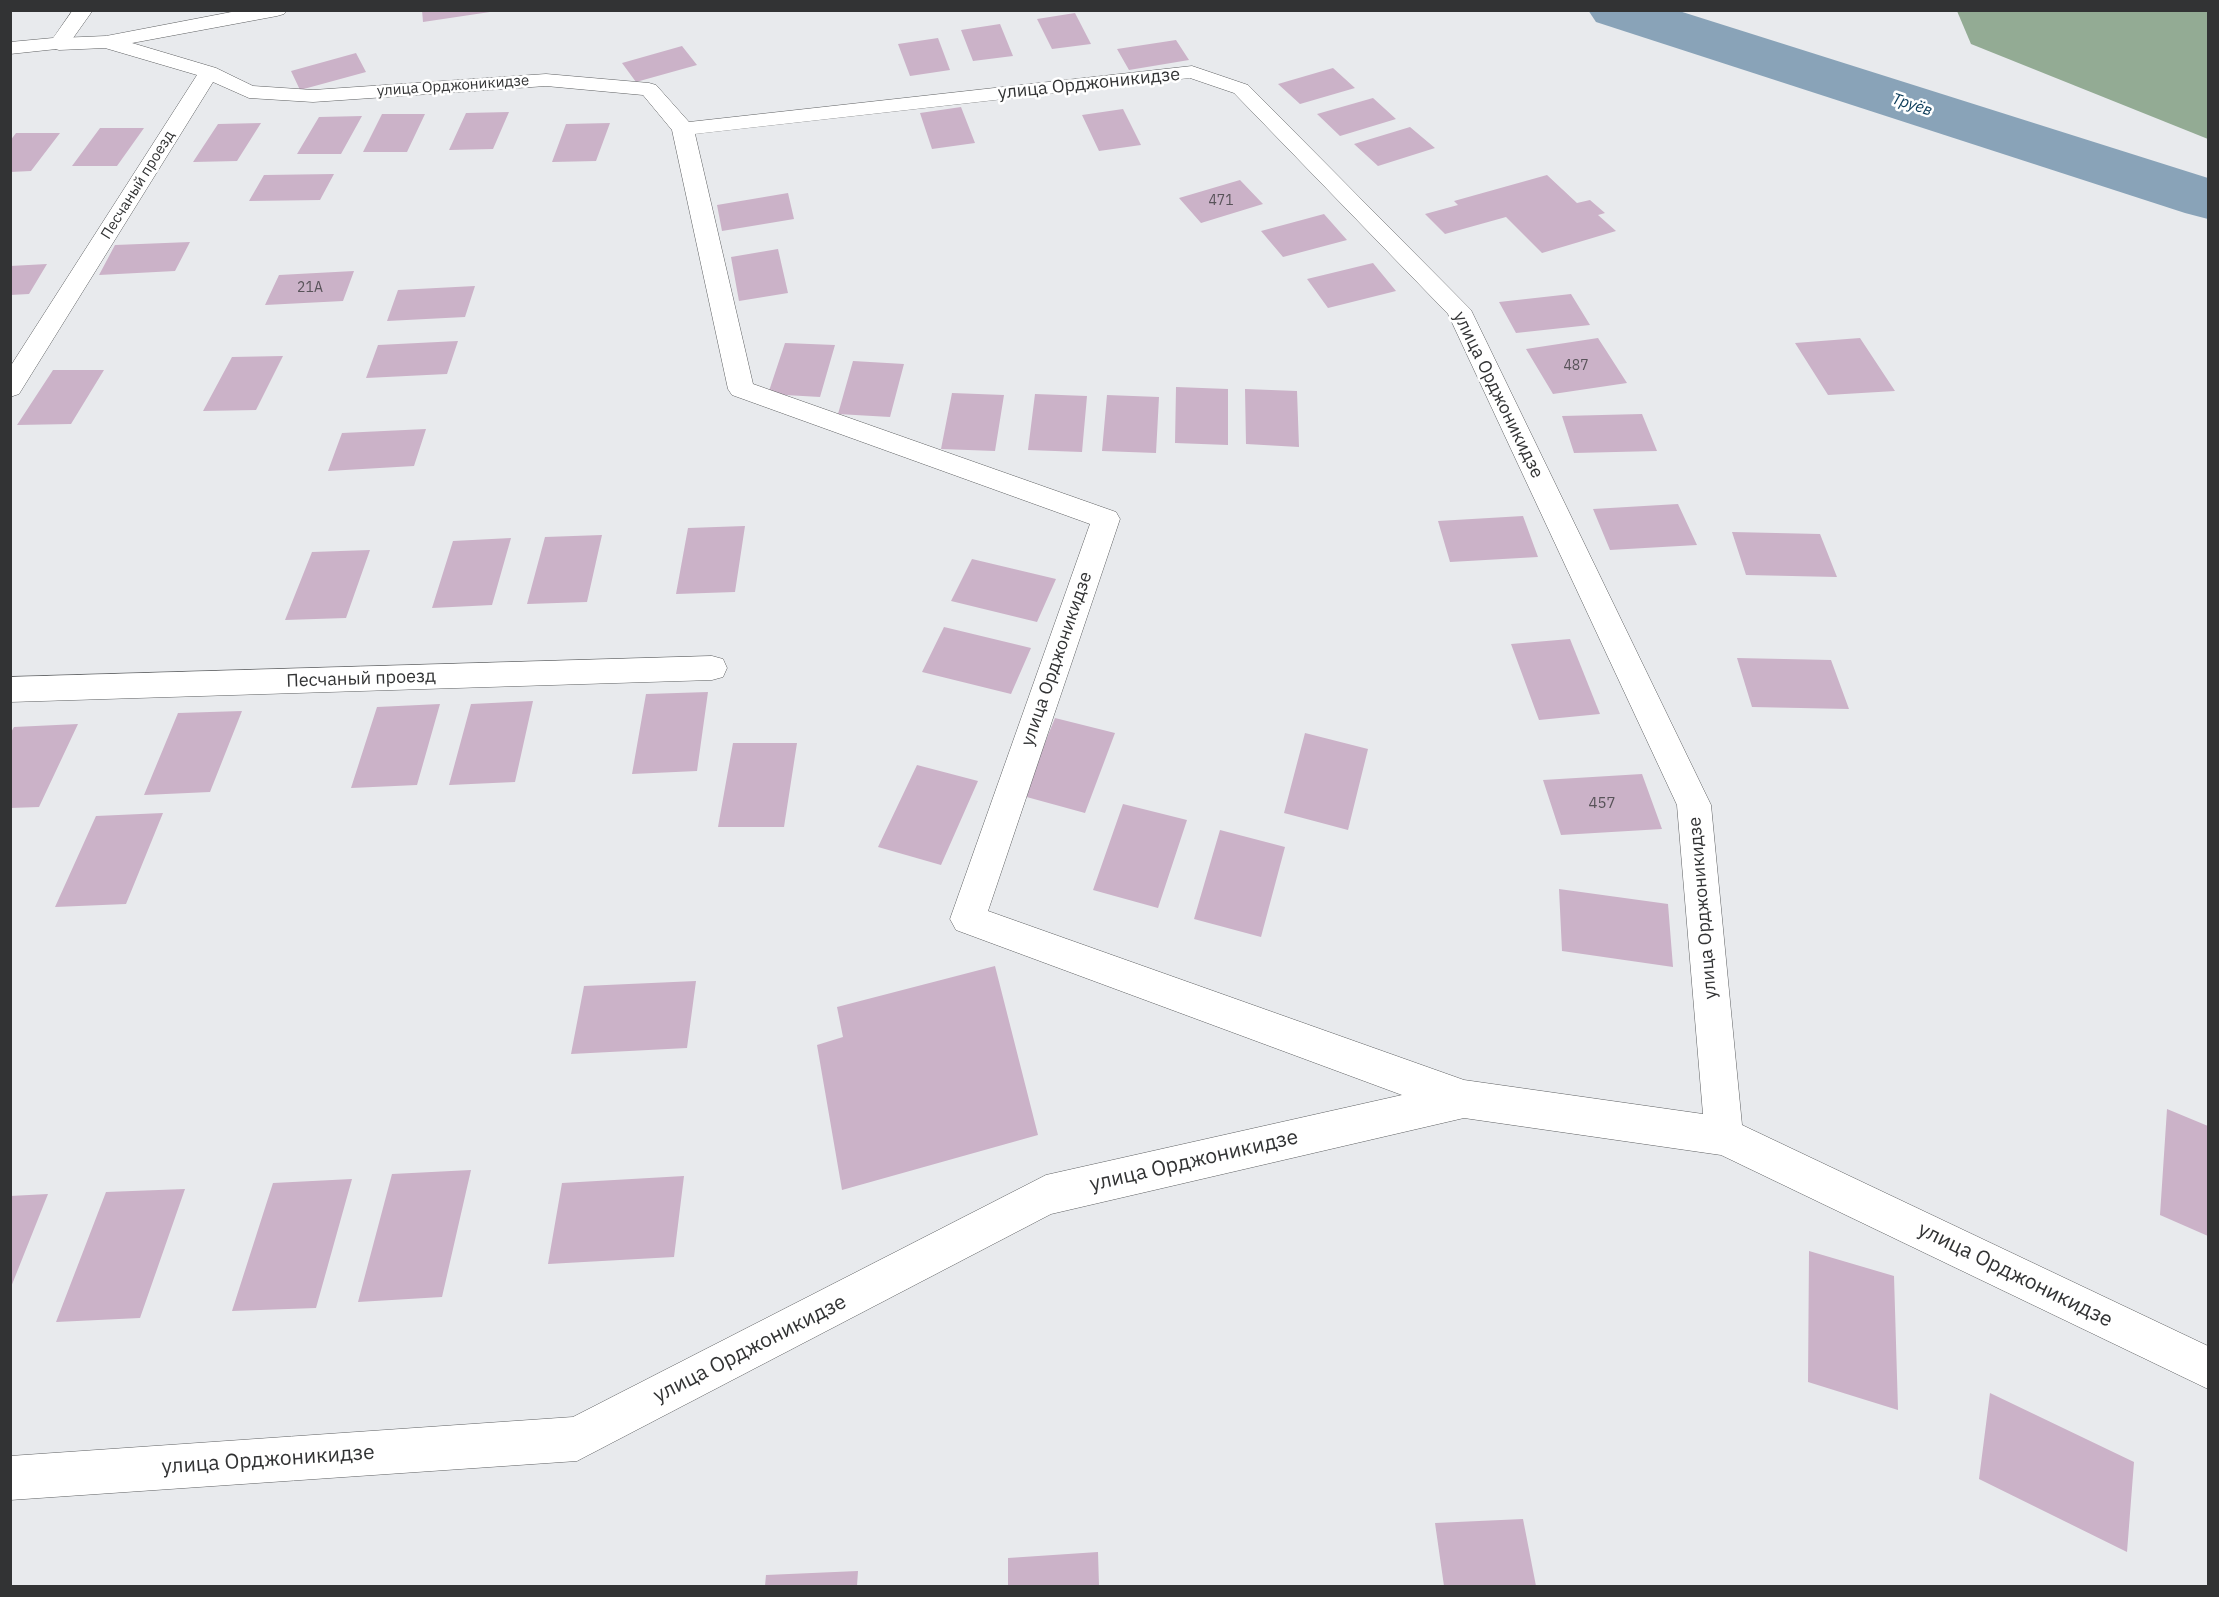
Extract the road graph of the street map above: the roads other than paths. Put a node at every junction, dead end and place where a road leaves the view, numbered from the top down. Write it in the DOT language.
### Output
graph roads {
  1 [pos="83,10"];
  2 [pos="278,10"];
  3 [pos="106,42"];
  4 [pos="59,44"];
  5 [pos="10,48"];
  6 [pos="209,72"];
  7 [pos="683,129"];
  8 [pos="10,388"];
  9 [pos="712,668"];
  10 [pos="10,690"];
  11 [pos="1464,1099"];
  12 [pos="1725,1136"];
  13 [pos="2208,1368"];
  14 [pos="10,1478"];
  1 -- 4 [label="street"];
  2 -- 3 [label="street"];
  3 -- 4 [label="street"];
  3 -- 6 [label="street"];
  4 -- 5 [label="street"];
  6 -- 7 [label="street, улица Орджоникидзе"];
  6 -- 8 [label="street, Песчаный проезд"];
  7 -- 11 [label="street, улица Орджоникидзе"];
  7 -- 12 [label="street, улица Орджоникидзе"];
  9 -- 10 [label="street, Песчаный проезд"];
  11 -- 12 [label="street, улица Орджоникидзе"];
  11 -- 14 [label="street, улица Орджоникидзе"];
  12 -- 13 [label="street, улица Орджоникидзе"];
}
